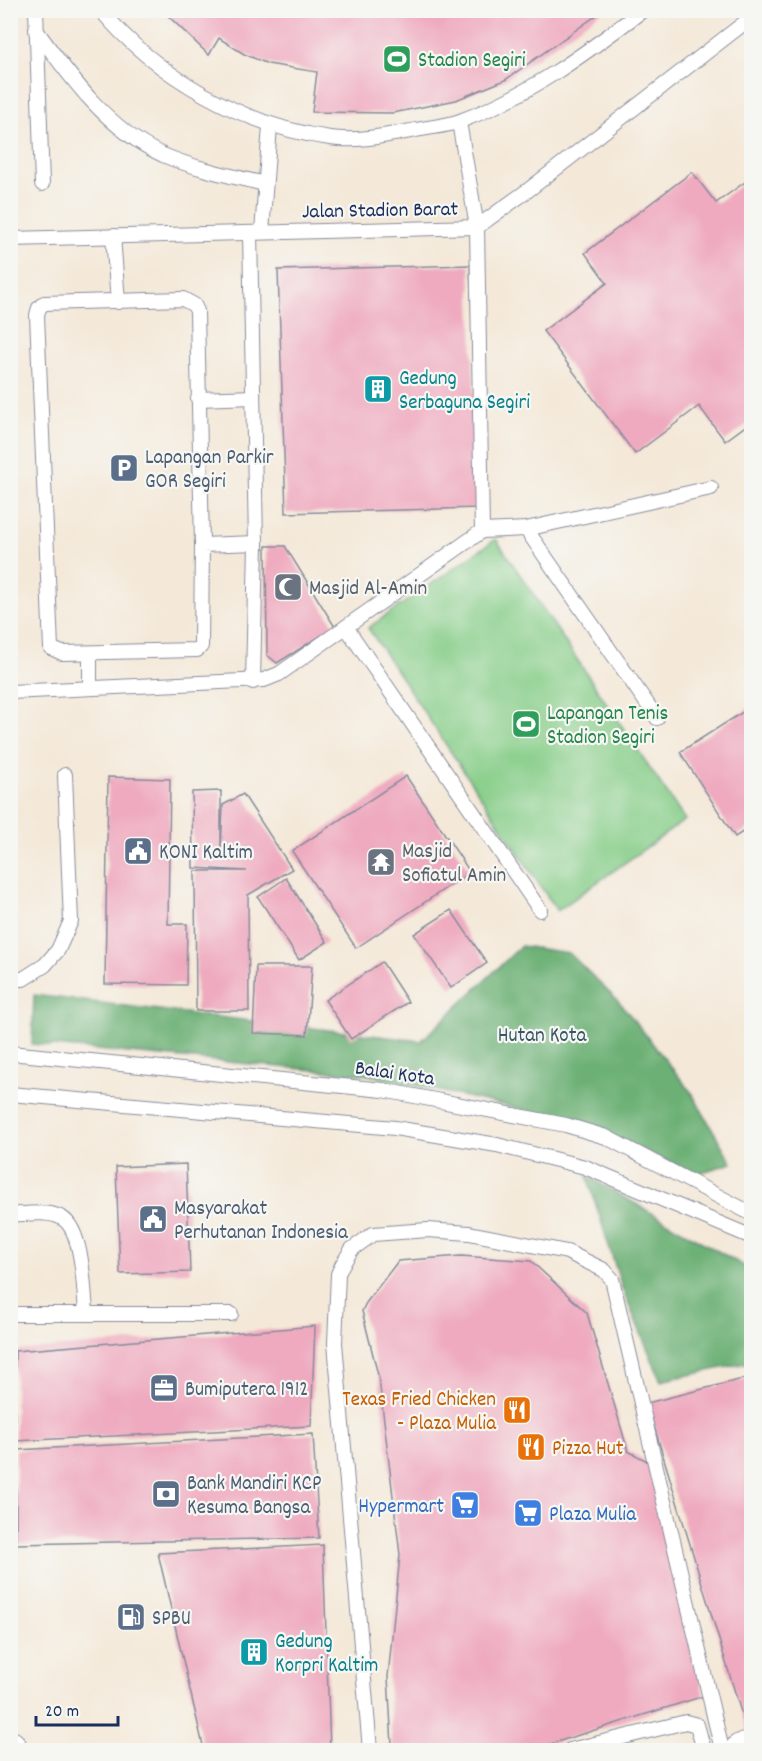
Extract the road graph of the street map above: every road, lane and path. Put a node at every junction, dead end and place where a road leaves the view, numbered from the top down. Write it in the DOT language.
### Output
graph roads {
  1 [pos="36,10"];
  2 [pos="101,10"];
  3 [pos="643,10"];
  4 [pos="752,17"];
  5 [pos="36,30"];
  6 [pos="459,122"];
  7 [pos="270,126"];
  8 [pos="42,184"];
  9 [pos="266,184"];
  10 [pos="477,227"];
  11 [pos="256,233"];
  12 [pos="113,236"];
  13 [pos="10,239"];
  14 [pos="118,302"];
  15 [pos="253,397"];
  16 [pos="198,399"];
  17 [pos="711,488"];
  18 [pos="526,530"];
  19 [pos="482,531"];
  20 [pos="256,543"];
  21 [pos="202,545"];
  22 [pos="346,627"];
  23 [pos="90,653"];
  24 [pos="253,682"];
  25 [pos="90,688"];
  26 [pos="10,692"];
  27 [pos="657,718"];
  28 [pos="65,775"];
  29 [pos="540,910"];
  30 [pos="10,979"];
  31 [pos="10,1053"];
  32 [pos="10,1095"];
  33 [pos="752,1214"];
  34 [pos="10,1215"];
  35 [pos="752,1237"];
  36 [pos="86,1312"];
  37 [pos="10,1314"];
  38 [pos="231,1314"];
  39 [pos="752,1748"];
  40 [pos="370,1750"];
  41 [pos="570,1750"];
  42 [pos="704,1750"];
  43 [pos="722,1750"];
  44 [pos="741,1750"];
  1 -- 5 [label="lane"];
  2 -- 7 [label="lane"];
  3 -- 6 [label="lane"];
  4 -- 10 [label="lane, Jalan Stadion Barat"];
  5 -- 8 [label="lane"];
  5 -- 9 [label="lane"];
  6 -- 7 [label="lane"];
  6 -- 10 [label="lane"];
  7 -- 9 [label="lane"];
  9 -- 11 [label="lane"];
  10 -- 11 [label="lane, Jalan Stadion Barat"];
  10 -- 19 [label="lane"];
  11 -- 12 [label="lane, Jalan Stadion Barat"];
  11 -- 15 [label="lane"];
  12 -- 13 [label="lane, Jalan Stadion Barat"];
  12 -- 14 [label="lane"];
  14 -- 16 [label="lane"];
  14 -- 23 [label="lane"];
  15 -- 16 [label="lane"];
  15 -- 20 [label="lane"];
  16 -- 21 [label="lane"];
  17 -- 18 [label="lane"];
  18 -- 19 [label="lane"];
  18 -- 27 [label="lane"];
  19 -- 22 [label="lane"];
  20 -- 21 [label="lane"];
  20 -- 24 [label="lane"];
  21 -- 23 [label="lane"];
  22 -- 24 [label="lane"];
  22 -- 29 [label="lane"];
  23 -- 25 [label="lane"];
  24 -- 25 [label="lane"];
  25 -- 26 [label="lane"];
  28 -- 30 [label="lane"];
  31 -- 33 [label="lane, Balai Kota"];
  32 -- 35 [label="lane"];
  34 -- 36 [label="lane"];
  36 -- 37 [label="lane"];
  36 -- 38 [label="lane"];
  39 -- 44 [label="street"];
  40 -- 43 [label="lane"];
  41 -- 42 [label="lane"];
}
